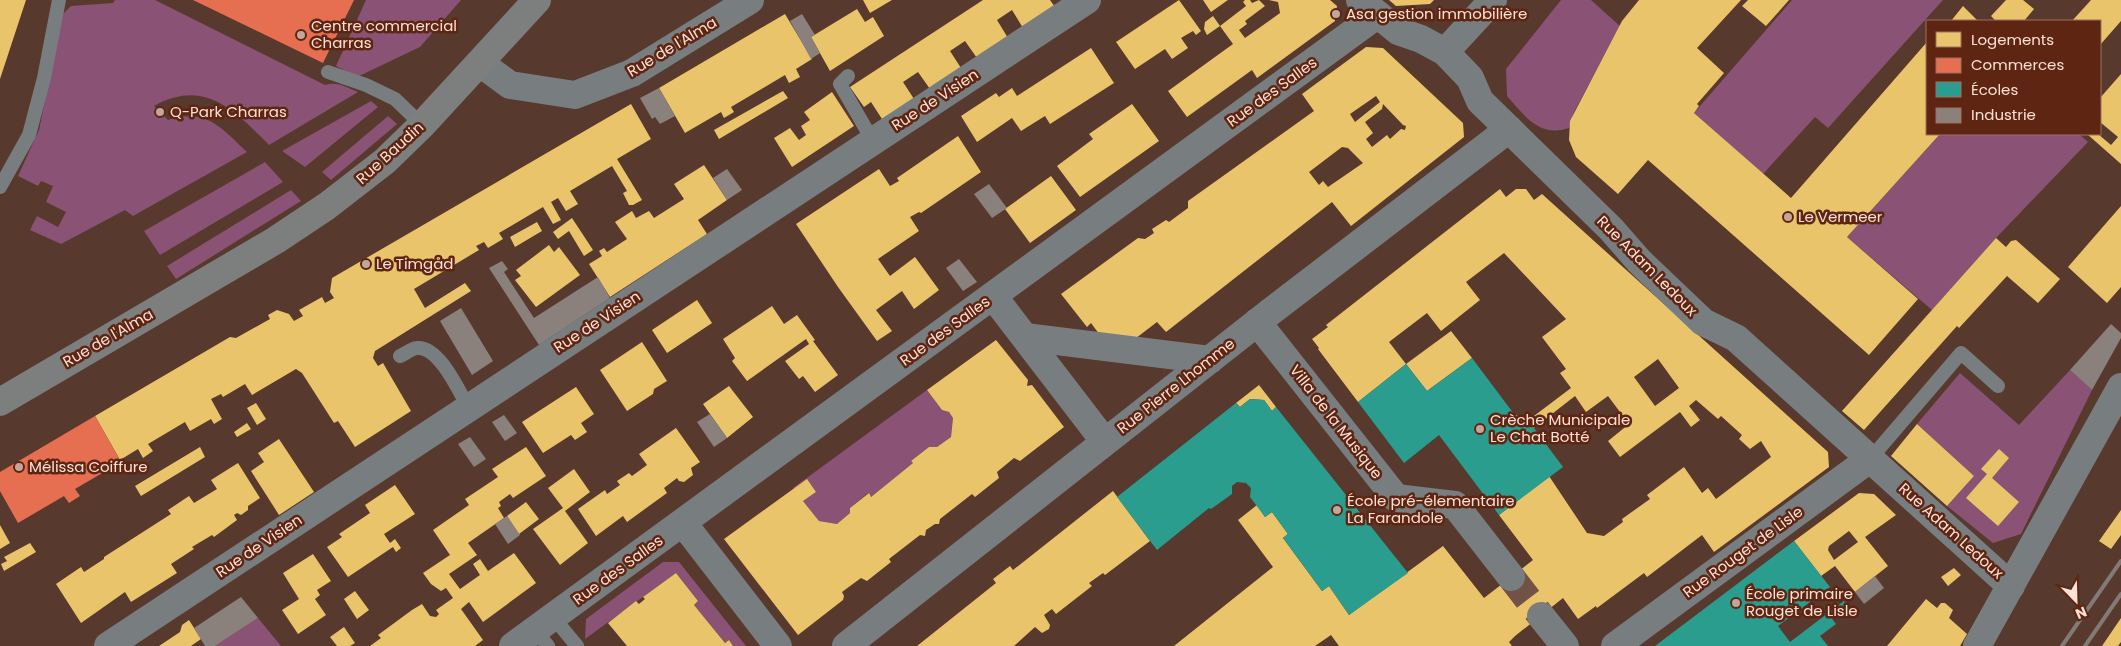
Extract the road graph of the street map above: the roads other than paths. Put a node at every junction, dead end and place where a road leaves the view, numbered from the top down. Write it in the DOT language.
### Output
graph roads {
  1 [pos="60,0"];
  2 [pos="537,0"];
  3 [pos="750,0"];
  4 [pos="1087,0"];
  5 [pos="1493,0"];
  6 [pos="1368,8"];
  7 [pos="1445,52"];
  8 [pos="480,62"];
  9 [pos="328,72"];
  10 [pos="848,76"];
  11 [pos="422,125"];
  12 [pos="1509,129"];
  13 [pos="873,141"];
  14 [pos="0,187"];
  15 [pos="217,274"];
  16 [pos="993,296"];
  17 [pos="1263,318"];
  18 [pos="1024,337"];
  19 [pos="400,356"];
  20 [pos="1210,360"];
  21 [pos="1998,386"];
  22 [pos="2121,387"];
  23 [pos="0,402"];
  24 [pos="468,407"];
  25 [pos="1105,442"];
  26 [pos="1871,458"];
  27 [pos="683,523"];
  28 [pos="1511,577"];
  29 [pos="2011,586"];
  30 [pos="1541,616"];
  31 [pos="545,631"];
  32 [pos="108,646"];
  33 [pos="513,646"];
  34 [pos="577,646"];
  35 [pos="778,646"];
  36 [pos="846,646"];
  37 [pos="1565,646"];
  38 [pos="1616,646"];
  39 [pos="1977,646"];
  1 -- 14 [label="lane"];
  2 -- 8 [label="main road, Rue Baudin"];
  3 -- 8 [label="street, Rue de l'Alma"];
  4 -- 13 [label="street, Rue de Visien"];
  5 -- 7 [label="street"];
  6 -- 7 [label="street, Rue Adam Ledoux"];
  6 -- 16 [label="street, Rue des Salles"];
  7 -- 12 [label="street, Rue Adam Ledoux"];
  8 -- 11 [label="main road, Rue Baudin"];
  9 -- 11 [label="lane"];
  10 -- 13 [label="lane"];
  11 -- 15 [label="main road, Rue Baudin"];
  12 -- 17 [label="street, Rue Pierre Lhomme"];
  12 -- 26 [label="street, Rue Adam Ledoux"];
  13 -- 24 [label="street, Rue de Visien"];
  15 -- 23 [label="main road, Rue de l'Alma"];
  16 -- 18 [label="street"];
  16 -- 27 [label="street, Rue des Salles"];
  17 -- 20 [label="street, Rue Pierre Lhomme"];
  17 -- 28 [label="street, Villa de la Musique"];
  18 -- 20 [label="street"];
  18 -- 25 [label="street"];
  19 -- 24 [label="lane"];
  20 -- 25 [label="street, Rue Pierre Lhomme"];
  21 -- 26 [label="lane"];
  22 -- 29 [label="street"];
  24 -- 32 [label="street, Rue de Visien"];
  25 -- 36 [label="street, Rue Pierre Lhomme"];
  26 -- 29 [label="street, Rue Adam Ledoux"];
  26 -- 38 [label="street, Rue Rouget de Lisle"];
  27 -- 31 [label="street, Rue des Salles"];
  27 -- 35 [label="street"];
  29 -- 39 [label="street"];
  30 -- 37 [label="street"];
  31 -- 33 [label="street, Rue des Salles"];
  31 -- 34 [label="lane"];
}
